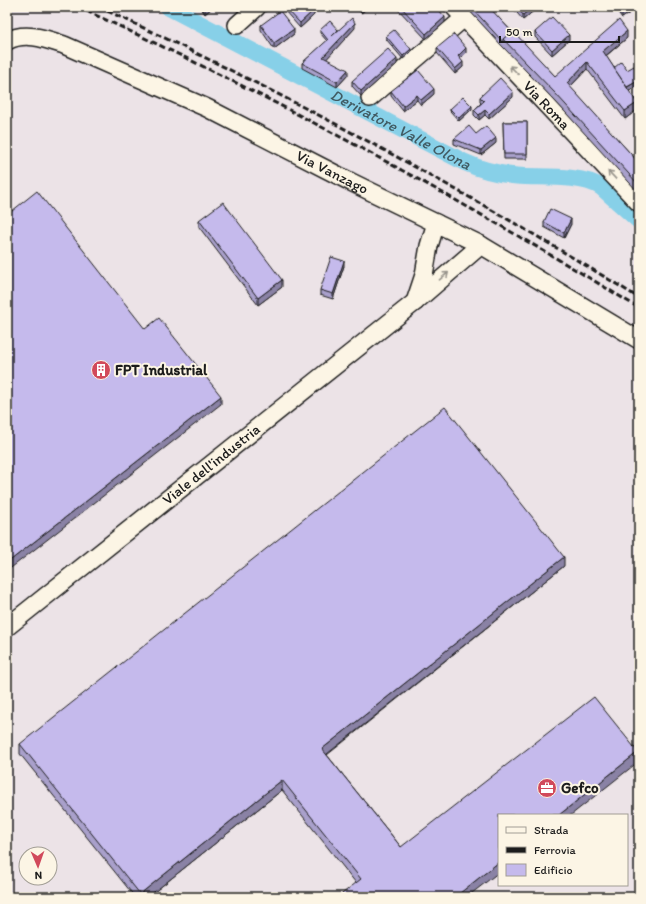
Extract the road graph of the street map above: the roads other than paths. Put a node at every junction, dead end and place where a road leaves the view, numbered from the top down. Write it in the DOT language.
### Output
graph roads {
  1 [pos="257,7"];
  2 [pos="459,12"];
  3 [pos="237,25"];
  4 [pos="9,40"];
  5 [pos="370,98"];
  6 [pos="639,203"];
  7 [pos="436,223"];
  8 [pos="481,245"];
  9 [pos="415,302"];
  10 [pos="639,340"];
  11 [pos="7,627"];
  1 -- 3 [label="street"];
  2 -- 5 [label="street"];
  6 -- 2 [label="street, Via Roma, one-way"];
  4 -- 7 [label="street, Via Vanzago"];
  7 -- 8 [label="street, Via Vanzago"];
  7 -- 9 [label="street"];
  9 -- 8 [label="street, Viale dell'industria, one-way"];
  8 -- 10 [label="street, Via Vanzago"];
  9 -- 11 [label="street, Viale dell'industria"];
}
